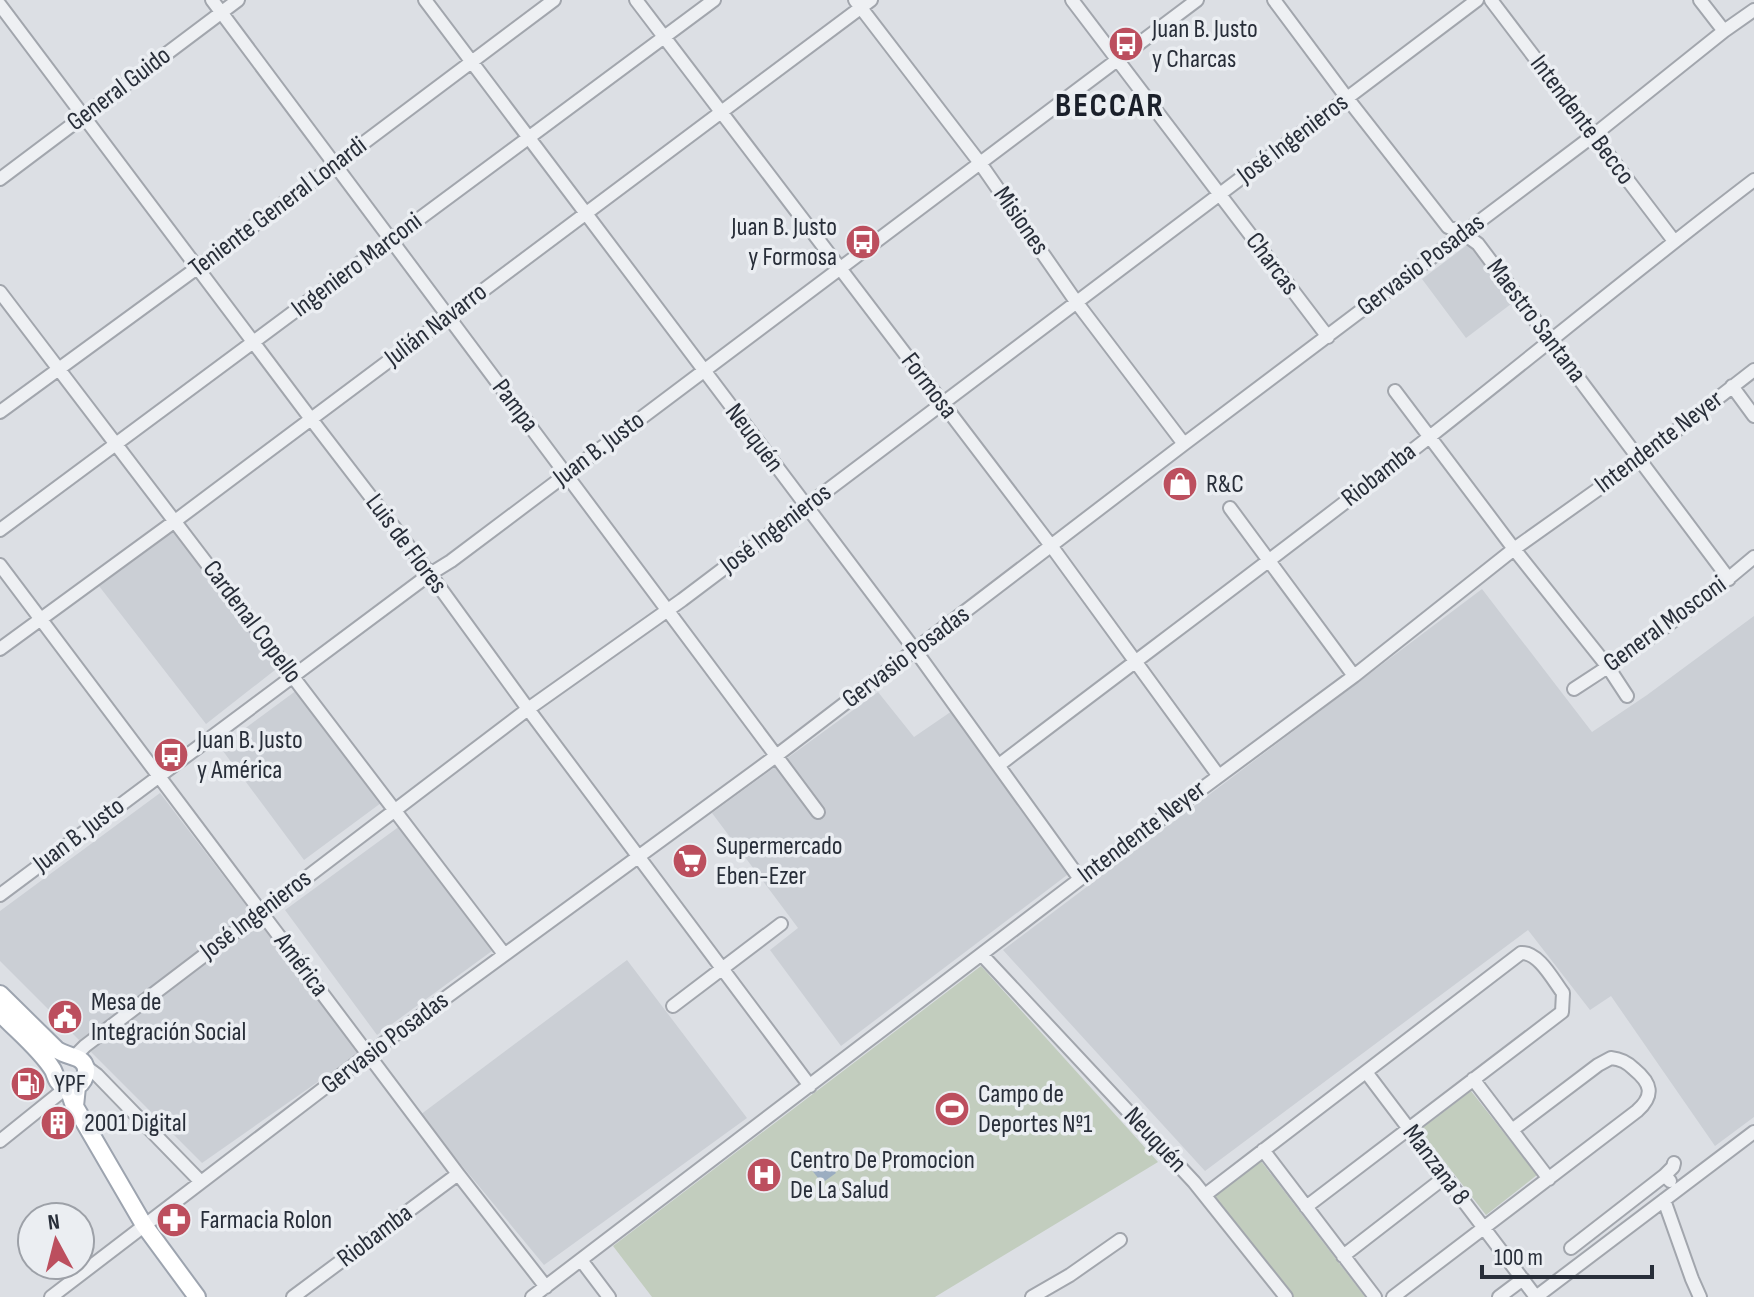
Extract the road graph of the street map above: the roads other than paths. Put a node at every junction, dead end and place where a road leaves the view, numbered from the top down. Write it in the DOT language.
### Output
graph roads {
  1 [pos="212,0"];
  2 [pos="238,0"];
  3 [pos="425,0"];
  4 [pos="554,0"];
  5 [pos="636,0"];
  6 [pos="714,0"];
  7 [pos="1072,0"];
  8 [pos="1197,0"];
  9 [pos="1274,0"];
  10 [pos="1477,0"];
  11 [pos="1491,0"];
  12 [pos="1700,0"];
  13 [pos="862,2"];
  14 [pos="0,5"];
  15 [pos="1754,10"];
  16 [pos="222,13"];
  17 [pos="1724,31"];
  18 [pos="665,37"];
  19 [pos="1117,60"];
  20 [pos="471,62"];
  21 [pos="1347,98"];
  22 [pos="721,112"];
  23 [pos="83,116"];
  24 [pos="1594,135"];
  25 [pos="529,138"];
  26 [pos="980,163"];
  27 [pos="335,165"];
  28 [pos="0,179"];
  29 [pos="1754,180"];
  30 [pos="1220,194"];
  31 [pos="586,213"];
  32 [pos="1463,233"];
  33 [pos="391,240"];
  34 [pos="1674,241"];
  35 [pos="197,268"];
  36 [pos="840,269"];
  37 [pos="0,292"];
  38 [pos="1077,303"];
  39 [pos="448,316"];
  40 [pos="1328,337"];
  41 [pos="1552,340"];
  42 [pos="253,342"];
  43 [pos="59,369"];
  44 [pos="704,370"];
  45 [pos="1754,370"];
  46 [pos="1732,386"];
  47 [pos="1395,391"];
  48 [pos="942,404"];
  49 [pos="0,412"];
  50 [pos="1754,416"];
  51 [pos="311,419"];
  52 [pos="1429,437"];
  53 [pos="116,444"];
  54 [pos="1184,444"];
  55 [pos="1638,459"];
  56 [pos="566,474"];
  57 [pos="806,506"];
  58 [pos="1230,508"];
  59 [pos="175,521"];
  60 [pos="0,530"];
  61 [pos="1052,547"];
  62 [pos="1514,549"];
  63 [pos="1754,557"];
  64 [pos="1270,560"];
  65 [pos="0,565"];
  66 [pos="430,574"];
  67 [pos="1729,579"];
  68 [pos="668,611"];
  69 [pos="40,619"];
  70 [pos="0,649"];
  71 [pos="915,650"];
  72 [pos="1134,662"];
  73 [pos="1608,667"];
  74 [pos="294,676"];
  75 [pos="1354,676"];
  76 [pos="1574,689"];
  77 [pos="1627,696"];
  78 [pos="528,709"];
  79 [pos="776,756"];
  80 [pos="999,765"];
  81 [pos="1218,775"];
  82 [pos="157,776"];
  83 [pos="395,810"];
  84 [pos="818,812"];
  85 [pos="637,855"];
  86 [pos="1080,879"];
  87 [pos="0,895"];
  88 [pos="261,911"];
  89 [pos="781,924"];
  90 [pos="504,954"];
  91 [pos="982,955"];
  92 [pos="722,968"];
  93 [pos="0,994"];
  94 [pos="673,1006"];
  95 [pos="0,1013"];
  96 [pos="368,1054"];
  97 [pos="76,1060"];
  98 [pos="55,1072"];
  99 [pos="1366,1072"];
  100 [pos="1473,1079"];
  101 [pos="810,1086"];
  102 [pos="71,1088"];
  103 [pos="1409,1129"];
  104 [pos="1512,1130"];
  105 [pos="1754,1132"];
  106 [pos="0,1141"];
  107 [pos="1263,1150"];
  108 [pos="1674,1163"];
  109 [pos="458,1174"];
  110 [pos="1665,1175"];
  111 [pos="1445,1177"];
  112 [pos="1549,1179"];
  113 [pos="201,1182"];
  114 [pos="1678,1189"];
  115 [pos="1205,1195"];
  116 [pos="1664,1200"];
  117 [pos="1306,1207"];
  118 [pos="144,1225"];
  119 [pos="1484,1228"];
  120 [pos="1120,1240"];
  121 [pos="1571,1248"];
  122 [pos="1343,1256"];
  123 [pos="581,1260"];
  124 [pos="1523,1279"];
  125 [pos="546,1287"];
  126 [pos="51,1297"];
  127 [pos="197,1297"];
  128 [pos="293,1297"];
  129 [pos="532,1297"];
  130 [pos="609,1297"];
  131 [pos="1032,1297"];
  132 [pos="1286,1297"];
  133 [pos="1375,1297"];
  134 [pos="1393,1297"];
  135 [pos="1499,1297"];
  136 [pos="1536,1297"];
  137 [pos="1700,1297"];
  1 -- 16 [label="street, Pampa"];
  2 -- 16 [label="street, General Guido"];
  3 -- 20 [label="street, Neuquén"];
  4 -- 20 [label="street, Teniente General Lonardi"];
  5 -- 18 [label="street, Formosa"];
  6 -- 18 [label="street, Ingeniero Marconi"];
  7 -- 19 [label="street, Charcas"];
  8 -- 19 [label="street, Juan B. Justo"];
  9 -- 21 [label="street, Maestro Santana"];
  10 -- 21 [label="street, José Ingenieros"];
  11 -- 24 [label="street, Intendente Becco"];
  12 -- 17 [label="street"];
  13 -- 22 [label="street, Julián Navarro"];
  13 -- 26 [label="street, Misiones"];
  14 -- 23 [label="street, Luis de Flores"];
  15 -- 17 [label="street, Gervasio Posadas"];
  16 -- 23 [label="street, General Guido"];
  16 -- 27 [label="street, Pampa"];
  17 -- 24 [label="street, Gervasio Posadas"];
  18 -- 22 [label="street, Formosa"];
  18 -- 25 [label="street, Ingeniero Marconi"];
  19 -- 26 [label="street, Juan B. Justo"];
  19 -- 30 [label="street, Charcas"];
  20 -- 25 [label="street, Neuquén"];
  20 -- 27 [label="street, Teniente General Lonardi"];
  21 -- 30 [label="street, José Ingenieros"];
  21 -- 32 [label="street, Maestro Santana"];
  22 -- 31 [label="street, Julián Navarro"];
  22 -- 36 [label="street, Formosa"];
  23 -- 28 [label="street, General Guido"];
  23 -- 35 [label="street, Luis de Flores"];
  24 -- 32 [label="street, Gervasio Posadas"];
  24 -- 34 [label="street, Intendente Becco"];
  25 -- 31 [label="street, Neuquén"];
  25 -- 33 [label="street, Ingeniero Marconi"];
  26 -- 36 [label="street, Juan B. Justo"];
  26 -- 38 [label="street, Misiones"];
  27 -- 33 [label="street, Pampa"];
  27 -- 35 [label="street, Teniente General Lonardi"];
  29 -- 34 [label="street, Riobamba"];
  30 -- 38 [label="street, José Ingenieros"];
  30 -- 40 [label="street, Charcas"];
  31 -- 39 [label="street, Julián Navarro"];
  31 -- 44 [label="street, Neuquén"];
  32 -- 40 [label="street, Gervasio Posadas"];
  32 -- 41 [label="street, Maestro Santana"];
  33 -- 39 [label="street, Pampa"];
  33 -- 42 [label="street, Ingeniero Marconi"];
  34 -- 41 [label="street, Riobamba"];
  35 -- 42 [label="street, Luis de Flores"];
  35 -- 43 [label="street, Teniente General Lonardi"];
  36 -- 44 [label="street, Juan B. Justo"];
  36 -- 48 [label="street, Formosa"];
  37 -- 43 [label="street, Cardenal Copello"];
  38 -- 48 [label="street, José Ingenieros"];
  38 -- 54 [label="street, Misiones"];
  39 -- 51 [label="street, Julián Navarro"];
  39 -- 56 [label="street, Pampa"];
  40 -- 54 [label="street, Gervasio Posadas"];
  41 -- 52 [label="street, Riobamba"];
  41 -- 55 [label="street, Maestro Santana"];
  42 -- 51 [label="street, Luis de Flores"];
  42 -- 53 [label="street, Ingeniero Marconi"];
  43 -- 49 [label="street, Teniente General Lonardi"];
  43 -- 53 [label="street, Cardenal Copello"];
  44 -- 56 [label="street, Juan B. Justo"];
  44 -- 57 [label="street, Neuquén"];
  45 -- 46 [label="street, Intendente Neyer"];
  46 -- 50 [label="street"];
  46 -- 55 [label="street, Intendente Neyer"];
  47 -- 52 [label="street"];
  48 -- 57 [label="street, José Ingenieros"];
  48 -- 61 [label="street, Formosa"];
  51 -- 59 [label="street, Julián Navarro"];
  51 -- 66 [label="street, Luis de Flores"];
  52 -- 62 [label="street"];
  52 -- 64 [label="street, Riobamba"];
  53 -- 59 [label="street, Cardenal Copello"];
  53 -- 60 [label="street, Ingeniero Marconi"];
  54 -- 61 [label="street, Gervasio Posadas"];
  55 -- 62 [label="street, Intendente Neyer"];
  55 -- 67 [label="street, Maestro Santana"];
  56 -- 66 [label="street, Juan B. Justo"];
  56 -- 68 [label="street, Pampa"];
  57 -- 68 [label="street, José Ingenieros"];
  57 -- 71 [label="street, Neuquén"];
  58 -- 64 [label="street"];
  59 -- 69 [label="street, Julián Navarro"];
  59 -- 74 [label="street, Cardenal Copello"];
  61 -- 71 [label="street, Gervasio Posadas"];
  61 -- 72 [label="street, Formosa"];
  62 -- 73 [label="street"];
  62 -- 75 [label="street, Intendente Neyer"];
  63 -- 67 [label="street, General Mosconi"];
  64 -- 72 [label="street, Riobamba"];
  64 -- 75 [label="street"];
  65 -- 69 [label="street, América"];
  66 -- 74 [label="street, Juan B. Justo"];
  66 -- 78 [label="street, Luis de Flores"];
  67 -- 73 [label="street, General Mosconi"];
  68 -- 78 [label="street, José Ingenieros"];
  68 -- 79 [label="street, Pampa"];
  69 -- 70 [label="street, Julián Navarro"];
  69 -- 82 [label="street, América"];
  71 -- 79 [label="street, Gervasio Posadas"];
  71 -- 80 [label="street, Neuquén"];
  72 -- 80 [label="street, Riobamba"];
  72 -- 81 [label="street, Formosa"];
  73 -- 76 [label="street, General Mosconi"];
  73 -- 77 [label="street"];
  74 -- 82 [label="street, Juan B. Justo"];
  74 -- 83 [label="street, Cardenal Copello"];
  75 -- 81 [label="street, Intendente Neyer"];
  78 -- 83 [label="street, José Ingenieros"];
  78 -- 85 [label="street, Luis de Flores"];
  79 -- 84 [label="street, Pampa"];
  79 -- 85 [label="street, Gervasio Posadas"];
  80 -- 86 [label="street, Neuquén"];
  81 -- 86 [label="street, Intendente Neyer"];
  82 -- 87 [label="street, Juan B. Justo"];
  82 -- 88 [label="street, América"];
  83 -- 88 [label="street, José Ingenieros"];
  83 -- 90 [label="street, Cardenal Copello"];
  85 -- 90 [label="street, Gervasio Posadas"];
  85 -- 92 [label="street, Luis de Flores"];
  86 -- 91 [label="street, Intendente Neyer"];
  88 -- 96 [label="street, América"];
  88 -- 97 [label="street, José Ingenieros"];
  89 -- 92 [label="street"];
  90 -- 96 [label="street, Gervasio Posadas"];
  91 -- 101 [label="street, Intendente Neyer"];
  91 -- 115 [label="street, Neuquén"];
  92 -- 94 [label="street"];
  92 -- 101 [label="street, Luis de Flores"];
  93 -- 97 [label="main road"];
  95 -- 98 [label="main road"];
  96 -- 109 [label="street, América"];
  96 -- 113 [label="street, Gervasio Posadas"];
  97 -- 98 [label="main road"];
  97 -- 102 [label="main road"];
  97 -- 113 [label="street"];
  98 -- 102 [label="main road"];
  99 -- 100 [label="street"];
  99 -- 103 [label="street, Manzana 8"];
  99 -- 107 [label="street"];
  100 -- 103 [label="street"];
  100 -- 104 [label="street"];
  101 -- 123 [label="street, Intendente Neyer"];
  102 -- 106 [label="street"];
  102 -- 118 [label="main road"];
  103 -- 111 [label="street, Manzana 8"];
  103 -- 117 [label="street"];
  104 -- 112 [label="street"];
  104 -- 112 [label="street"];
  105 -- 114 [label="street"];
  107 -- 115 [label="street"];
  107 -- 117 [label="street"];
  108 -- 110 [label="street"];
  109 -- 125 [label="street, América"];
  109 -- 128 [label="street, Riobamba"];
  110 -- 114 [label="street"];
  110 -- 121 [label="street"];
  111 -- 119 [label="street, Manzana 8"];
  111 -- 122 [label="street"];
  112 -- 119 [label="street"];
  113 -- 118 [label="street, Gervasio Posadas"];
  114 -- 116 [label="street"];
  115 -- 132 [label="street, Neuquén"];
  116 -- 136 [label="street"];
  116 -- 137 [label="street"];
  117 -- 122 [label="street"];
  118 -- 126 [label="street, Gervasio Posadas"];
  118 -- 127 [label="main road"];
  119 -- 124 [label="street, Manzana 8"];
  119 -- 134 [label="street"];
  120 -- 131 [label="street"];
  122 -- 133 [label="street"];
  123 -- 125 [label="street, Intendente Neyer"];
  123 -- 130 [label="street"];
  124 -- 135 [label="street"];
  124 -- 136 [label="street, Manzana 8"];
  125 -- 129 [label="street, Intendente Neyer"];
}
